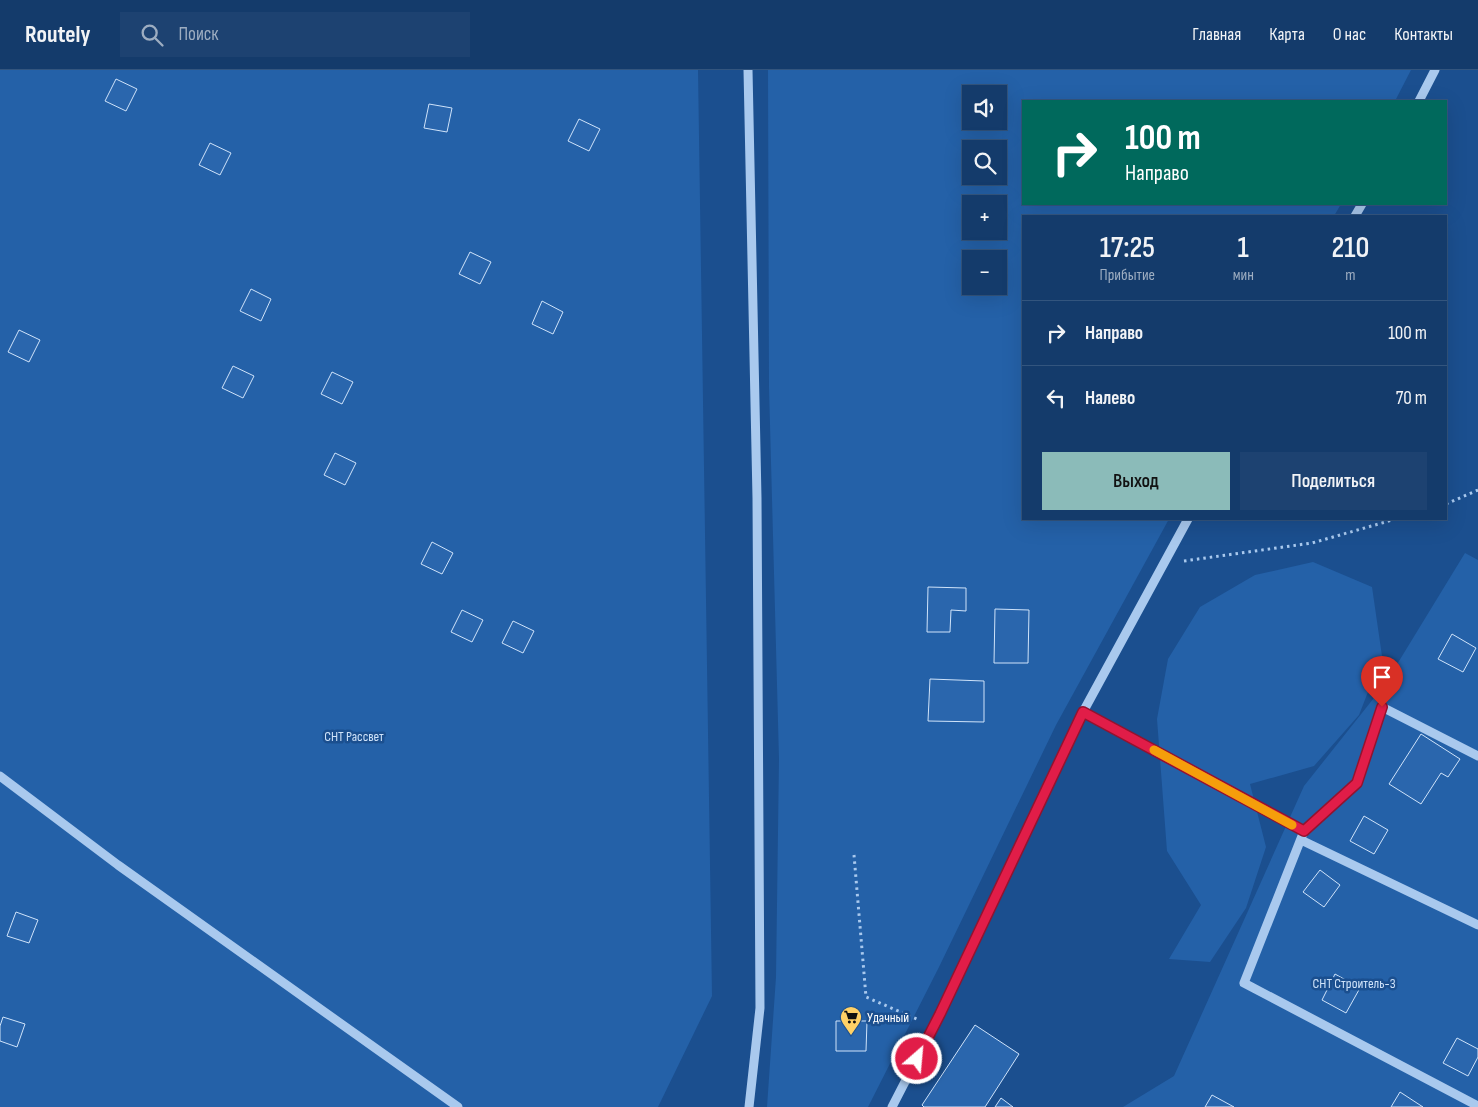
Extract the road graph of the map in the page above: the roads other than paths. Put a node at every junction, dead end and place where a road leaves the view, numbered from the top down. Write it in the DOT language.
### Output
graph roads {
  1 [pos="748,70"];
  2 [pos="1435,70"];
  3 [pos="1420,100"];
  4 [pos="1187,520"];
  5 [pos="1083,712"];
  6 [pos="1478,756"];
  7 [pos="0,776"];
  8 [pos="1302,836"];
  9 [pos="1478,925"];
  10 [pos="1478,1106"];
  11 [pos="458,1107"];
  12 [pos="749,1107"];
  13 [pos="892,1107"];
  1 -- 12 [label="street"];
  2 -- 3 [label="street"];
  4 -- 5 [label="street"];
  5 -- 8 [label="street"];
  5 -- 13 [label="street"];
  6 -- 8 [label="street"];
  7 -- 11 [label="street"];
  8 -- 9 [label="street"];
  8 -- 10 [label="street"];
}
